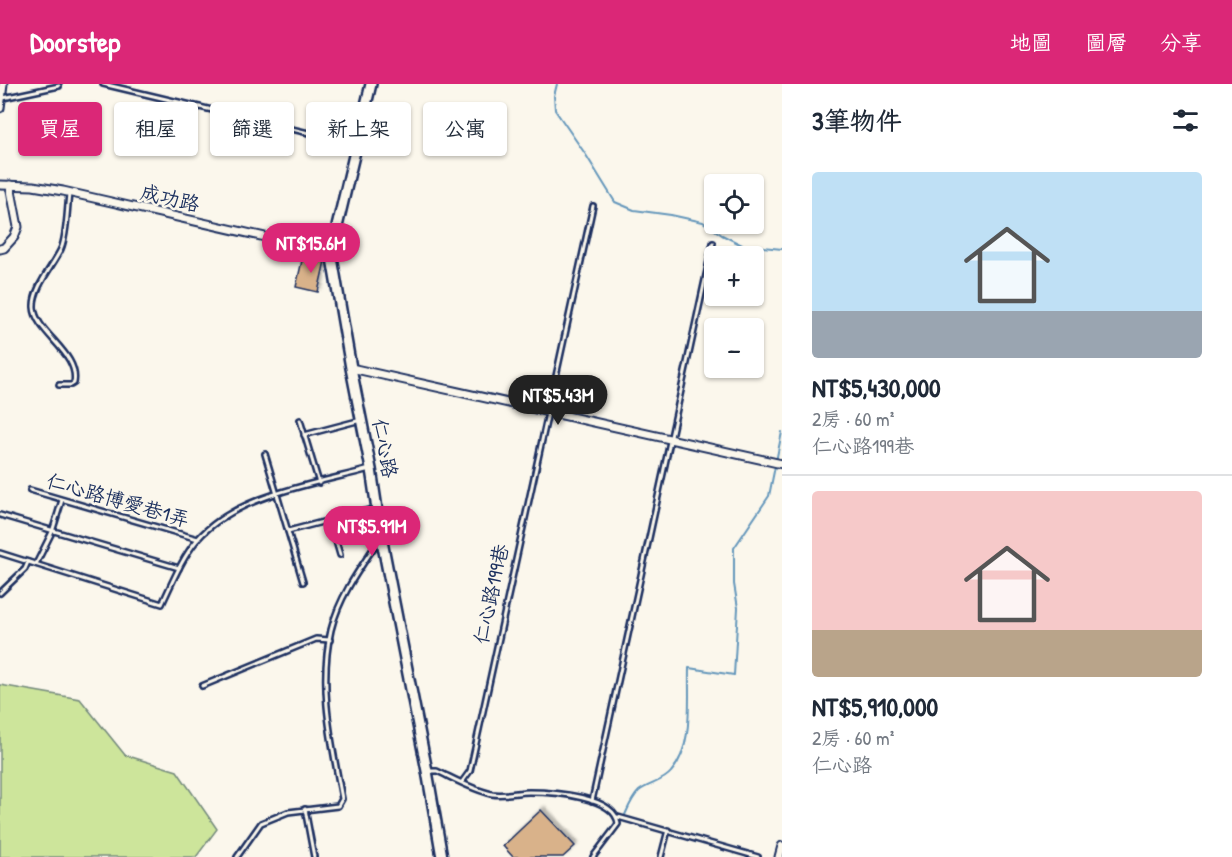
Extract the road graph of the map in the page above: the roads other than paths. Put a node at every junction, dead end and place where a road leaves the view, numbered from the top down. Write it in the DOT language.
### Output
graph roads {
  1 [pos="3,84"];
  2 [pos="103,84"];
  3 [pos="371,84"];
  4 [pos="58,86"];
  5 [pos="1,98"];
  6 [pos="367,102"];
  7 [pos="0,108"];
  8 [pos="306,133"];
  9 [pos="355,156"];
  10 [pos="0,185"];
  11 [pos="10,185"];
  12 [pos="69,192"];
  13 [pos="593,206"];
  14 [pos="713,243"];
  15 [pos="0,249"];
  16 [pos="331,252"];
  17 [pos="351,368"];
  18 [pos="59,385"];
  19 [pos="548,411"];
  20 [pos="300,420"];
  21 [pos="361,420"];
  22 [pos="304,435"];
  23 [pos="670,438"];
  24 [pos="265,454"];
  25 [pos="782,464"];
  26 [pos="371,469"];
  27 [pos="319,483"];
  28 [pos="30,489"];
  29 [pos="277,494"];
  30 [pos="62,500"];
  31 [pos="378,508"];
  32 [pos="0,515"];
  33 [pos="330,520"];
  34 [pos="288,531"];
  35 [pos="52,532"];
  36 [pos="381,536"];
  37 [pos="198,539"];
  38 [pos="0,553"];
  39 [pos="340,555"];
  40 [pos="28,562"];
  41 [pos="36,564"];
  42 [pos="179,568"];
  43 [pos="303,582"];
  44 [pos="1,591"];
  45 [pos="330,640"];
  46 [pos="202,686"];
  47 [pos="427,771"];
  48 [pos="462,782"];
  49 [pos="592,801"];
  50 [pos="305,809"];
  51 [pos="618,817"];
  52 [pos="668,830"];
  53 [pos="782,846"];
  54 [pos="237,857"];
  55 [pos="314,857"];
  56 [pos="442,857"];
  57 [pos="593,857"];
  58 [pos="661,857"];
  59 [pos="758,857"];
  60 [pos="779,857"];
  1 -- 5 [label="street"];
  2 -- 8 [label="lane"];
  3 -- 6 [label="street, 仁心路"];
  4 -- 5 [label="lane"];
  5 -- 7 [label="street"];
  9 -- 16 [label="street, 仁心路"];
  10 -- 11 [label="street, 成功路"];
  11 -- 12 [label="street, 成功路"];
  11 -- 15 [label="street"];
  12 -- 16 [label="street, 成功路"];
  12 -- 18 [label="lane"];
  13 -- 19 [label="lane, 仁心路199巷"];
  14 -- 23 [label="lane"];
  16 -- 17 [label="street, 仁心路"];
  17 -- 19 [label="street"];
  17 -- 21 [label="street, 仁心路"];
  19 -- 23 [label="street"];
  19 -- 48 [label="lane, 仁心路199巷"];
  20 -- 22 [label="lane"];
  21 -- 22 [label="lane"];
  21 -- 26 [label="street, 仁心路"];
  22 -- 27 [label="lane"];
  23 -- 25 [label="street"];
  23 -- 49 [label="lane"];
  24 -- 29 [label="lane"];
  26 -- 27 [label="lane"];
  26 -- 31 [label="street, 仁心路"];
  27 -- 29 [label="lane"];
  28 -- 30 [label="lane, 仁心路博愛巷1弄"];
  29 -- 34 [label="lane"];
  29 -- 37 [label="lane"];
  30 -- 35 [label="lane"];
  30 -- 37 [label="lane, 仁心路博愛巷1弄"];
  31 -- 33 [label="lane"];
  31 -- 36 [label="street, 仁心路"];
  32 -- 35 [label="lane"];
  33 -- 34 [label="lane"];
  33 -- 39 [label="lane"];
  34 -- 43 [label="lane"];
  35 -- 41 [label="lane"];
  35 -- 42 [label="lane"];
  36 -- 45 [label="lane"];
  36 -- 47 [label="street, 仁心路"];
  37 -- 42 [label="lane"];
  38 -- 40 [label="lane"];
  40 -- 41 [label="lane"];
  40 -- 44 [label="lane"];
  41 -- 42 [label="lane"];
  45 -- 46 [label="lane"];
  45 -- 50 [label="lane"];
  47 -- 48 [label="lane"];
  47 -- 56 [label="street, 仁心路"];
  48 -- 49 [label="lane"];
  49 -- 51 [label="lane"];
  50 -- 54 [label="lane"];
  50 -- 55 [label="lane"];
  51 -- 52 [label="lane"];
  51 -- 57 [label="lane"];
  52 -- 58 [label="lane"];
  52 -- 59 [label="lane"];
  53 -- 60 [label="street"];
}
